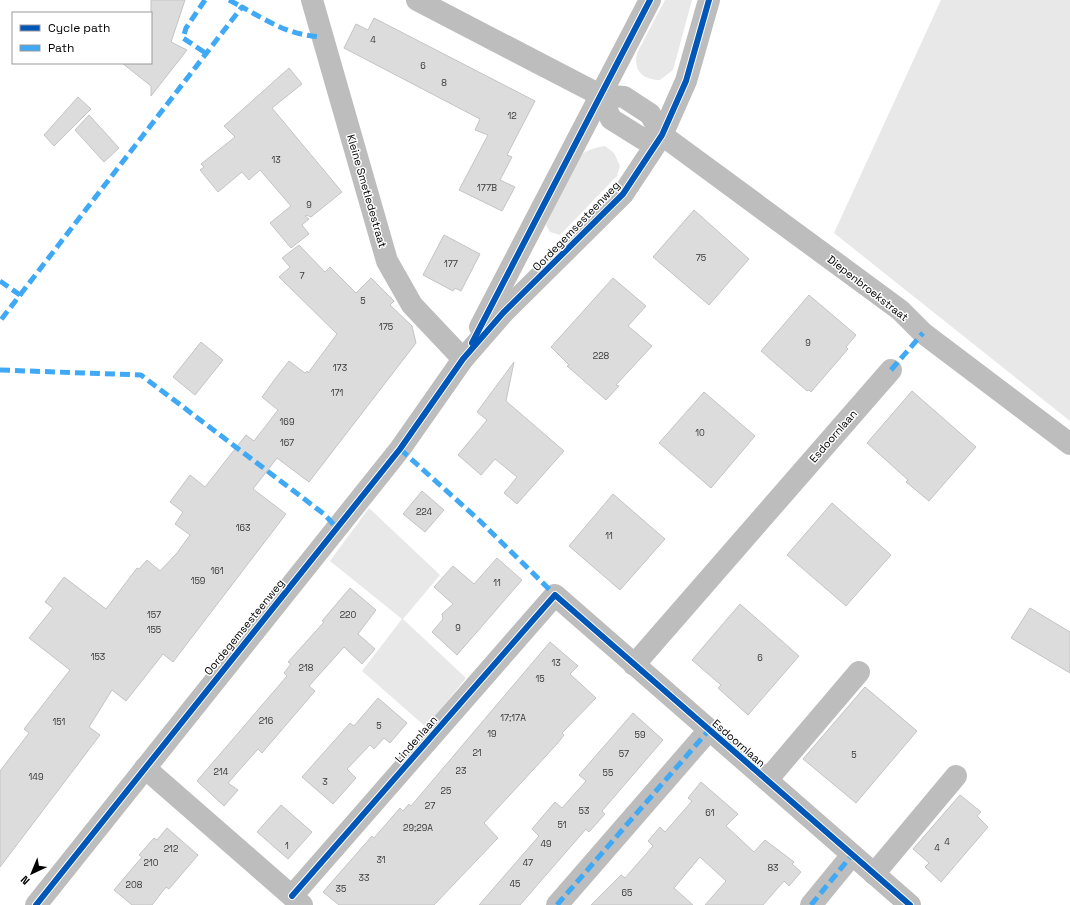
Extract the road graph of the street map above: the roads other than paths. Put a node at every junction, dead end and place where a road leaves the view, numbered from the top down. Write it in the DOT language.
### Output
graph roads {
  1 [pos="312,0"];
  2 [pos="417,0"];
  3 [pos="650,0"];
  4 [pos="709,0"];
  5 [pos="600,95"];
  6 [pos="662,135"];
  7 [pos="464,359"];
  8 [pos="891,370"];
  9 [pos="1070,444"];
  10 [pos="555,595"];
  11 [pos="634,665"];
  12 [pos="859,672"];
  13 [pos="709,730"];
  14 [pos="145,768"];
  15 [pos="956,776"];
  16 [pos="767,780"];
  17 [pos="852,855"];
  18 [pos="874,874"];
  19 [pos="297,900"];
  20 [pos="36,905"];
  21 [pos="557,905"];
  22 [pos="811,905"];
  23 [pos="910,905"];
  1 -- 7 [label="street, Kleine Smetledestraat"];
  2 -- 5 [label="street"];
  3 -- 5 [label="street, Oordegemsesteenweg"];
  4 -- 6 [label="street, Oordegemsesteenweg"];
  5 -- 6 [label="street, Diepenbroekstraat"];
  5 -- 7 [label="street, Oordegemsesteenweg"];
  6 -- 7 [label="street, Oordegemsesteenweg"];
  6 -- 9 [label="street, Diepenbroekstraat"];
  7 -- 14 [label="street, Oordegemsesteenweg"];
  8 -- 11 [label="street, Esdoornlaan"];
  10 -- 11 [label="street, Esdoornlaan"];
  10 -- 19 [label="street, Lindenlaan"];
  11 -- 13 [label="street, Esdoornlaan"];
  12 -- 16 [label="street"];
  13 -- 16 [label="street, Esdoornlaan"];
  13 -- 21 [label="street"];
  14 -- 19 [label="street, Lindenlaan"];
  14 -- 20 [label="street, Oordegemsesteenweg"];
  15 -- 18 [label="street"];
  16 -- 17 [label="street, Esdoornlaan"];
  17 -- 18 [label="street, Esdoornlaan"];
  17 -- 22 [label="street"];
  18 -- 23 [label="street, Esdoornlaan"];
}
